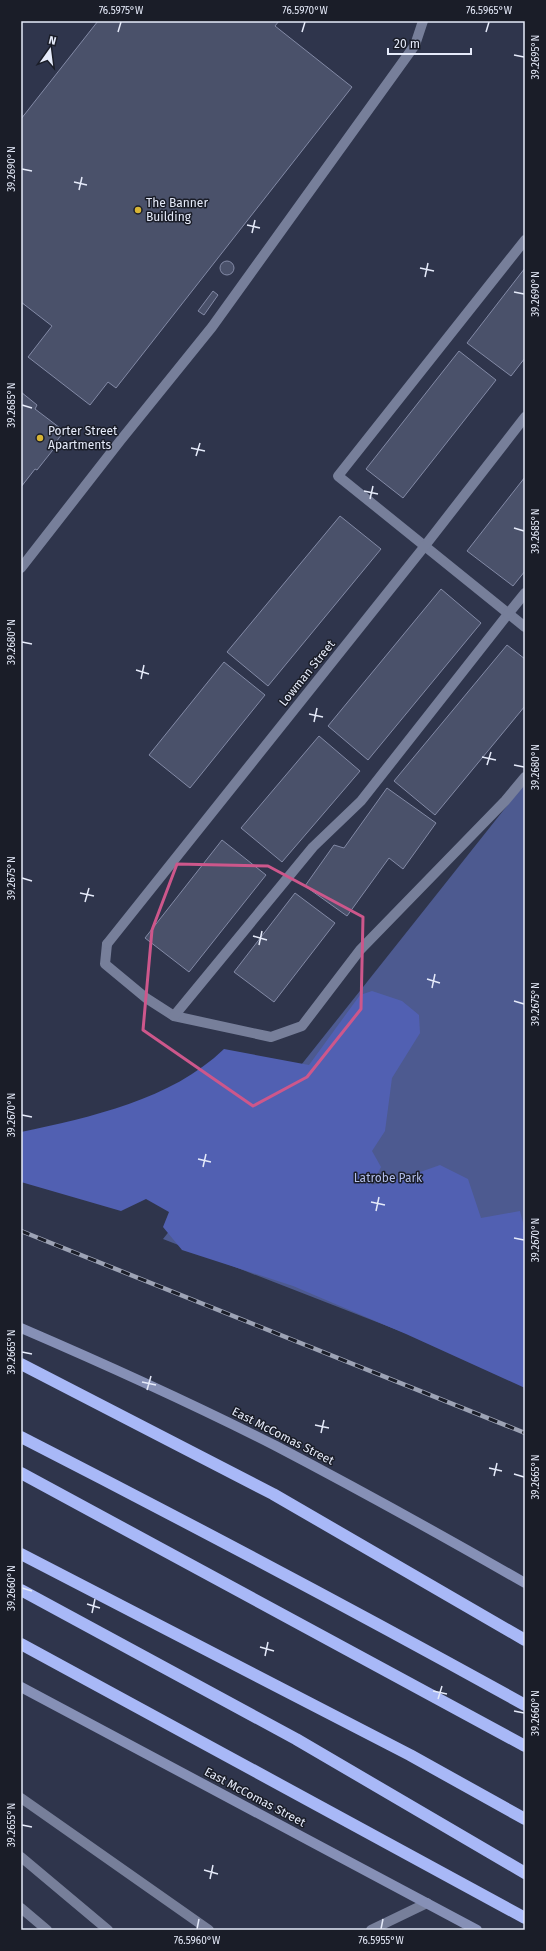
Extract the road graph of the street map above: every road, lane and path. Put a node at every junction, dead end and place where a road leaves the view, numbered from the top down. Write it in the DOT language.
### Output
graph roads {
  1 [pos="422,21"];
  2 [pos="525,240"];
  3 [pos="525,417"];
  4 [pos="424,547"];
  5 [pos="21,568"];
  6 [pos="525,593"];
  7 [pos="508,614"];
  8 [pos="525,627"];
  9 [pos="525,777"];
  10 [pos="174,1016"];
  11 [pos="21,1328"];
  12 [pos="21,1364"];
  13 [pos="21,1437"];
  14 [pos="21,1473"];
  15 [pos="21,1554"];
  16 [pos="525,1583"];
  17 [pos="21,1590"];
  18 [pos="525,1640"];
  19 [pos="21,1644"];
  20 [pos="21,1687"];
  21 [pos="525,1705"];
  22 [pos="525,1746"];
  23 [pos="21,1798"];
  24 [pos="525,1819"];
  25 [pos="21,1857"];
  26 [pos="525,1873"];
  27 [pos="427,1903"];
  28 [pos="21,1908"];
  29 [pos="525,1918"];
  30 [pos="47,1930"];
  31 [pos="108,1930"];
  32 [pos="209,1930"];
  33 [pos="371,1930"];
  34 [pos="477,1930"];
  1 -- 5 [label="street"];
  2 -- 4 [label="street"];
  3 -- 4 [label="street, Lowman Street"];
  4 -- 7 [label="street"];
  4 -- 10 [label="street, Lowman Street"];
  6 -- 7 [label="street"];
  7 -- 8 [label="street"];
  7 -- 10 [label="street"];
  9 -- 10 [label="street"];
  11 -- 16 [label="street, East McComas Street"];
  12 -- 18 [label="highway"];
  13 -- 21 [label="highway"];
  14 -- 22 [label="highway"];
  15 -- 24 [label="highway"];
  17 -- 26 [label="highway"];
  19 -- 29 [label="highway"];
  20 -- 27 [label="street, East McComas Street"];
  23 -- 32 [label="street"];
  25 -- 31 [label="street"];
  27 -- 33 [label="street"];
  27 -- 34 [label="street, East McComas Street"];
  28 -- 30 [label="street"];
}
